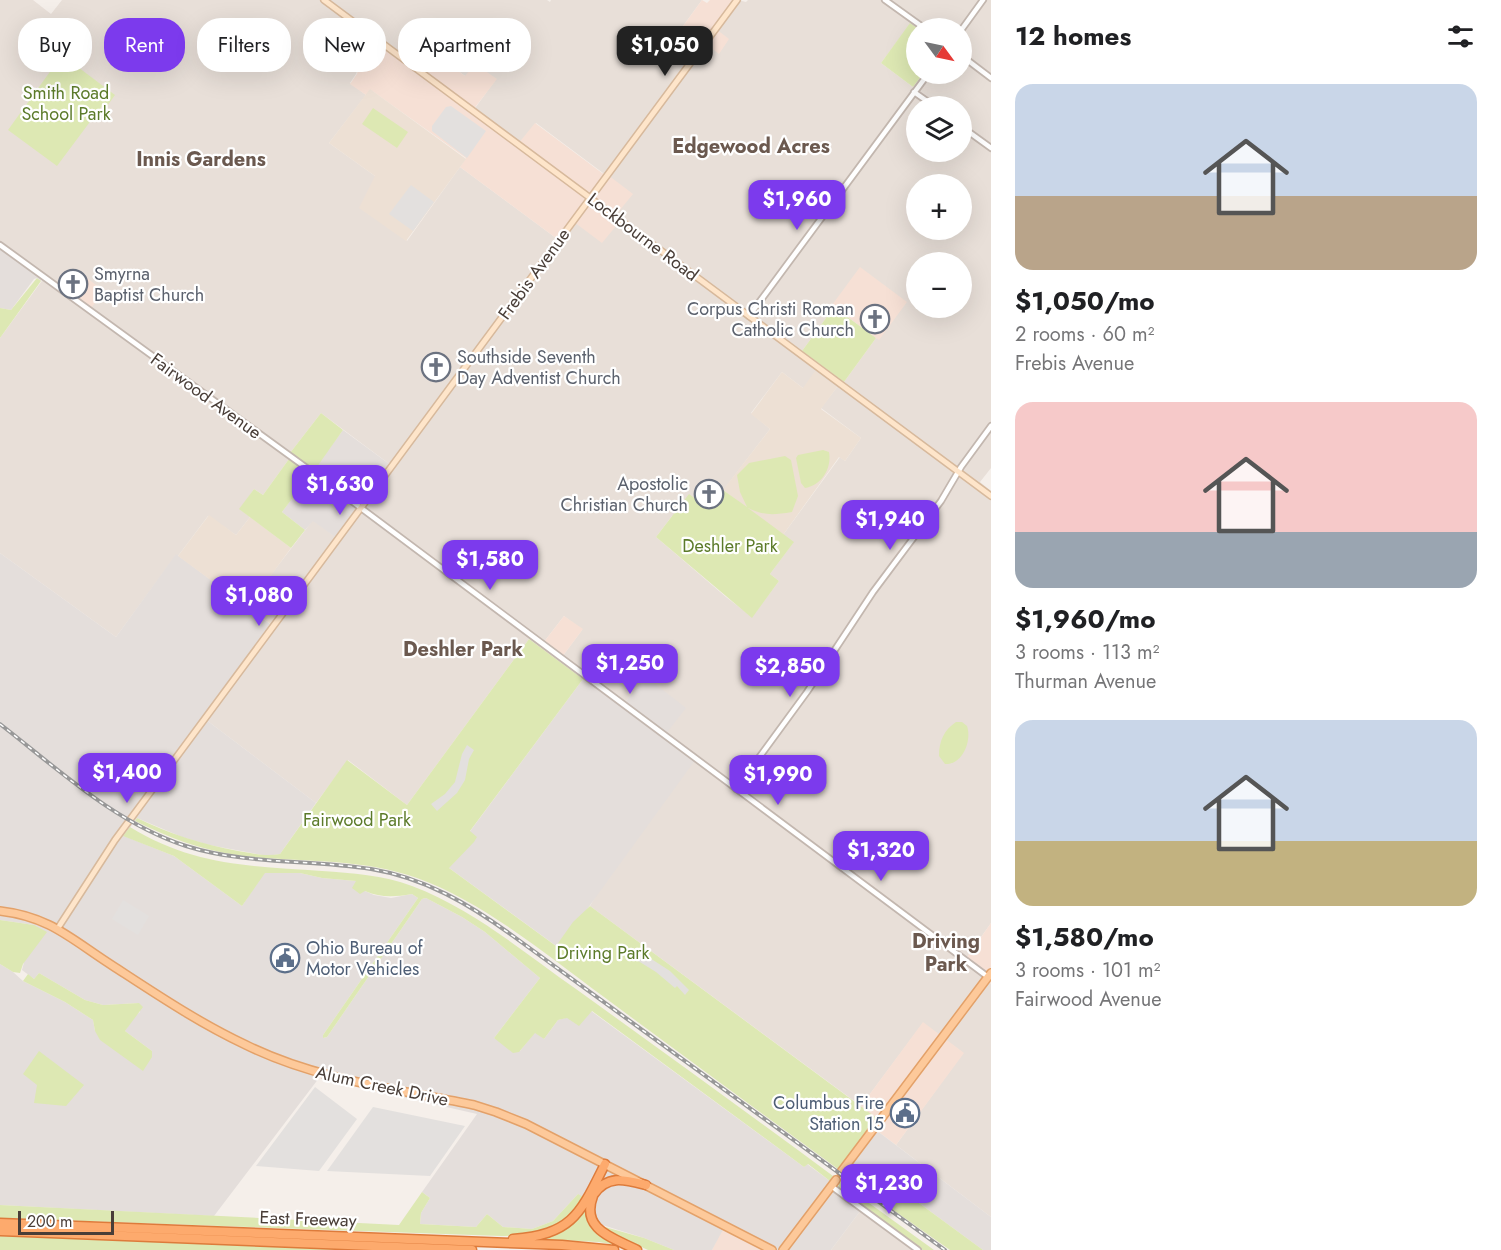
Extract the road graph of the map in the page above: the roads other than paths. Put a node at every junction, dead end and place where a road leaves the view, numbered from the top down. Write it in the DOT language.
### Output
graph roads {
  1 [pos="324,0"];
  2 [pos="737,0"];
  3 [pos="885,0"];
  4 [pos="983,0"];
  5 [pos="910,18"];
  6 [pos="970,18"];
  7 [pos="972,64"];
  8 [pos="991,78"];
  9 [pos="920,84"];
  10 [pos="914,92"];
  11 [pos="920,96"];
  12 [pos="972,134"];
  13 [pos="991,148"];
  14 [pos="590,198"];
  15 [pos="0,245"];
  16 [pos="749,316"];
  17 [pos="991,426"];
  18 [pos="958,472"];
  19 [pos="991,496"];
  20 [pos="361,508"];
  21 [pos="736,789"];
  22 [pos="0,910"];
  23 [pos="58,928"];
  24 [pos="989,975"];
  25 [pos="604,1164"];
  26 [pos="841,1172"];
  27 [pos="833,1183"];
  28 [pos="646,1185"];
  29 [pos="593,1195"];
  30 [pos="0,1223"];
  31 [pos="0,1231"];
  32 [pos="474,1246"];
  33 [pos="614,1250"];
  34 [pos="637,1250"];
  35 [pos="772,1250"];
  36 [pos="783,1250"];
  37 [pos="918,1250"];
  1 -- 14 [label="main road, Lockbourne Road"];
  2 -- 14 [label="main road, Frebis Avenue"];
  3 -- 5 [label="street"];
  4 -- 6 [label="street"];
  7 -- 8 [label="street"];
  9 -- 10 [label="street"];
  10 -- 11 [label="street"];
  10 -- 16 [label="street"];
  12 -- 13 [label="street"];
  14 -- 16 [label="main road, Lockbourne Road"];
  14 -- 20 [label="main road, Frebis Avenue"];
  15 -- 20 [label="street, Fairwood Avenue"];
  16 -- 18 [label="main road, Lockbourne Road"];
  17 -- 18 [label="street"];
  18 -- 19 [label="main road, Lockbourne Road"];
  18 -- 21 [label="street"];
  20 -- 21 [label="street, Fairwood Avenue"];
  20 -- 23 [label="main road, Frebis Avenue"];
  21 -- 24 [label="street, Fairwood Avenue"];
  22 -- 23 [label="main road, Alum Creek Drive"];
  23 -- 25 [label="main road, Alum Creek Drive"];
  24 -- 26 [label="main road"];
  25 -- 28 [label="main road, Alum Creek Drive"];
  25 -- 29 [label="highway"];
  25 -- 32 [label="highway"];
  27 -- 36 [label="main road"];
  27 -- 37 [label="street"];
  28 -- 29 [label="highway"];
  28 -- 35 [label="main road, Alum Creek Drive"];
  29 -- 34 [label="highway"];
  30 -- 32 [label="highway, East Freeway"];
  31 -- 32 [label="highway, East Freeway"];
  32 -- 33 [label="highway, East Freeway"];
}
